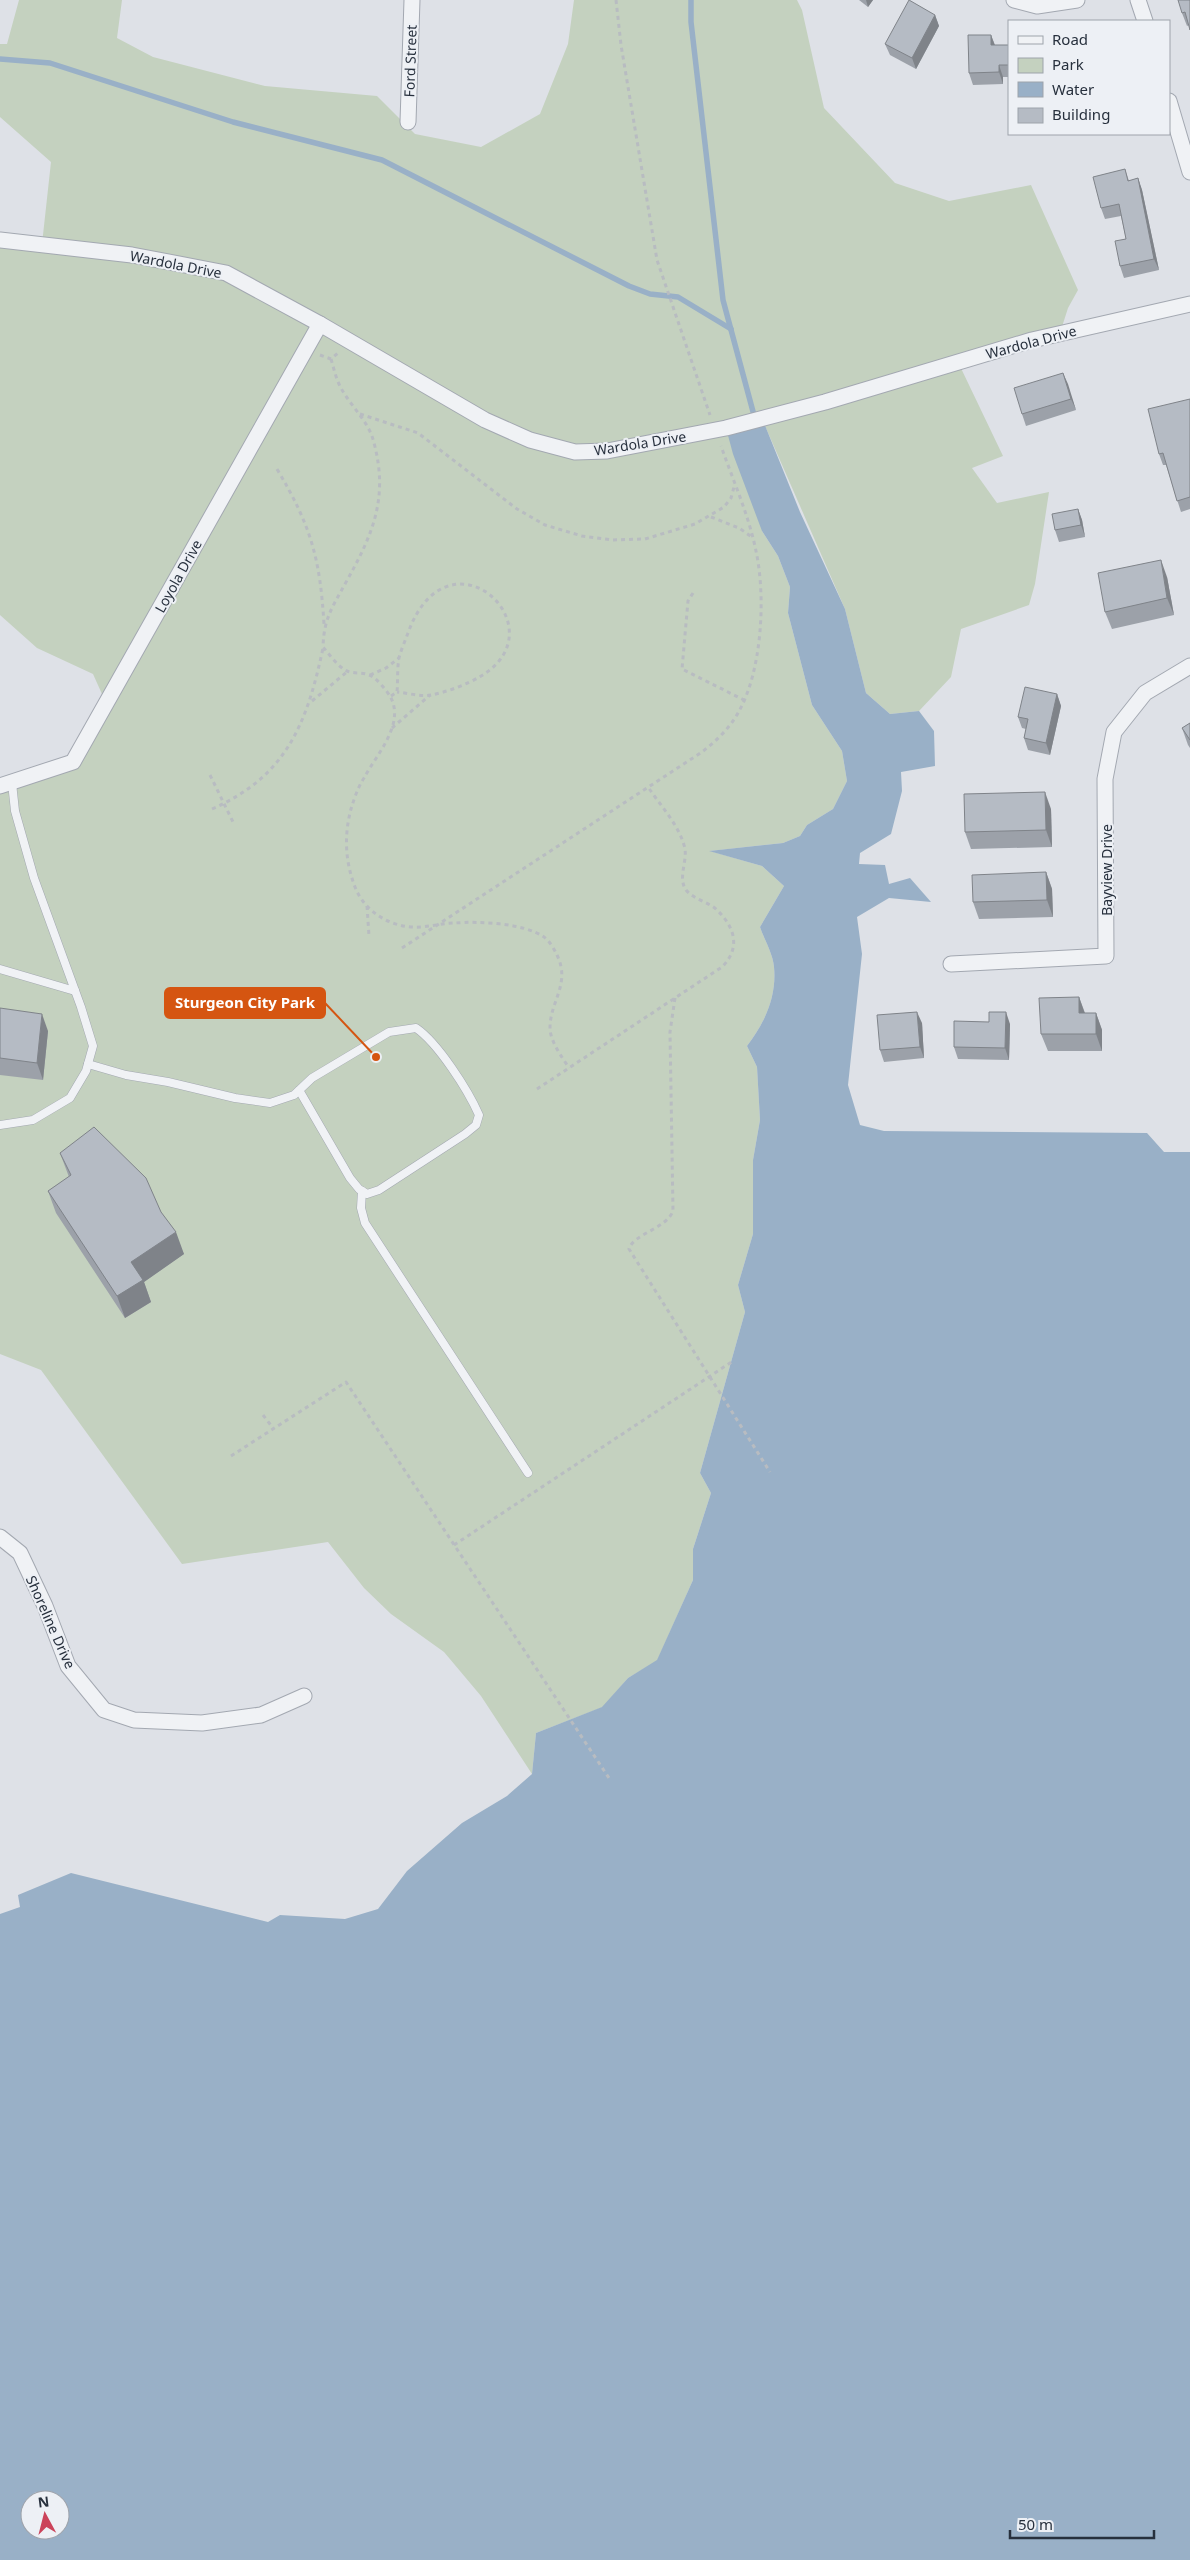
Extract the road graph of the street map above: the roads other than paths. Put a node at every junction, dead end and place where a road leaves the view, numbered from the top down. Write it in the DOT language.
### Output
graph roads {
  1 [pos="412,0"];
  2 [pos="1014,0"];
  3 [pos="1076,0"];
  4 [pos="1138,0"];
  5 [pos="1145,20"];
  6 [pos="1170,104"];
  7 [pos="408,122"];
  8 [pos="1190,172"];
  9 [pos="0,240"];
  10 [pos="1190,304"];
  11 [pos="320,324"];
  12 [pos="1190,666"];
  13 [pos="6,785"];
  14 [pos="951,964"];
  15 [pos="0,969"];
  16 [pos="75,991"];
  17 [pos="88,1064"];
  18 [pos="299,1090"];
  19 [pos="0,1125"];
  20 [pos="362,1191"];
  21 [pos="528,1473"];
  22 [pos="0,1537"];
  23 [pos="304,1696"];
  1 -- 7 [label="street, Ford Street"];
  2 -- 3 [label="street"];
  4 -- 5 [label="street"];
  6 -- 8 [label="street"];
  9 -- 11 [label="street, Wardola Drive"];
  10 -- 11 [label="street, Wardola Drive"];
  11 -- 13 [label="street, Loyola Drive"];
  12 -- 14 [label="street, Bayview Drive"];
  13 -- 16 [label="lane"];
  15 -- 16 [label="lane"];
  16 -- 17 [label="lane"];
  17 -- 18 [label="lane"];
  17 -- 19 [label="lane"];
  18 -- 20 [label="lane"];
  18 -- 20 [label="lane"];
  20 -- 21 [label="lane"];
  22 -- 23 [label="street, Shoreline Drive"];
}
